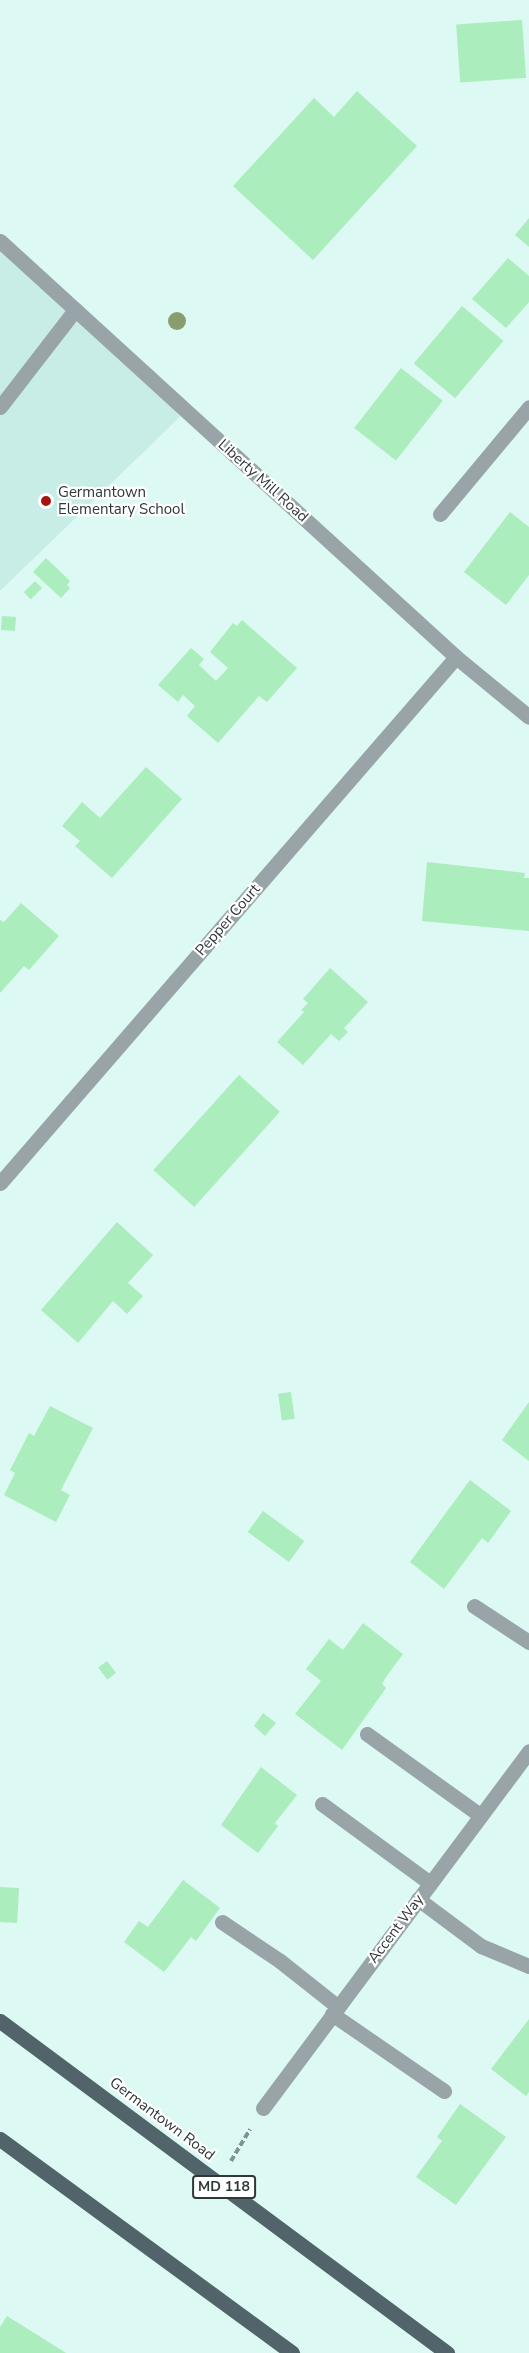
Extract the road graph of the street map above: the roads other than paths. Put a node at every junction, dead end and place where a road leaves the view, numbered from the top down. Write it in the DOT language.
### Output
graph roads {
  1 [pos="0,242"];
  2 [pos="75,310"];
  3 [pos="0,407"];
  4 [pos="529,407"];
  5 [pos="440,514"];
  6 [pos="456,657"];
  7 [pos="529,717"];
  8 [pos="0,1183"];
  9 [pos="474,1606"];
  10 [pos="529,1641"];
  11 [pos="367,1734"];
  12 [pos="529,1751"];
  13 [pos="322,1804"];
  14 [pos="481,1816"];
  15 [pos="430,1883"];
  16 [pos="418,1899"];
  17 [pos="222,1922"];
  18 [pos="529,1966"];
  19 [pos="335,2011"];
  20 [pos="0,2022"];
  21 [pos="444,2091"];
  22 [pos="263,2108"];
  23 [pos="0,2139"];
  24 [pos="292,2353"];
  25 [pos="447,2353"];
  1 -- 2 [label="street, Liberty Mill Road"];
  2 -- 3 [label="street"];
  2 -- 6 [label="street, Liberty Mill Road"];
  4 -- 5 [label="street"];
  6 -- 7 [label="street, Liberty Mill Road"];
  6 -- 8 [label="street, Pepper Court"];
  9 -- 10 [label="street"];
  11 -- 14 [label="street"];
  12 -- 14 [label="street, Accent Way"];
  13 -- 15 [label="street"];
  14 -- 15 [label="street, Accent Way"];
  15 -- 16 [label="street, Accent Way"];
  16 -- 18 [label="street"];
  16 -- 19 [label="street, Accent Way"];
  17 -- 19 [label="street"];
  19 -- 21 [label="street"];
  19 -- 22 [label="street, Accent Way"];
  20 -- 25 [label="main road, Germantown Road / MD 118"];
  23 -- 24 [label="main road"];
}
